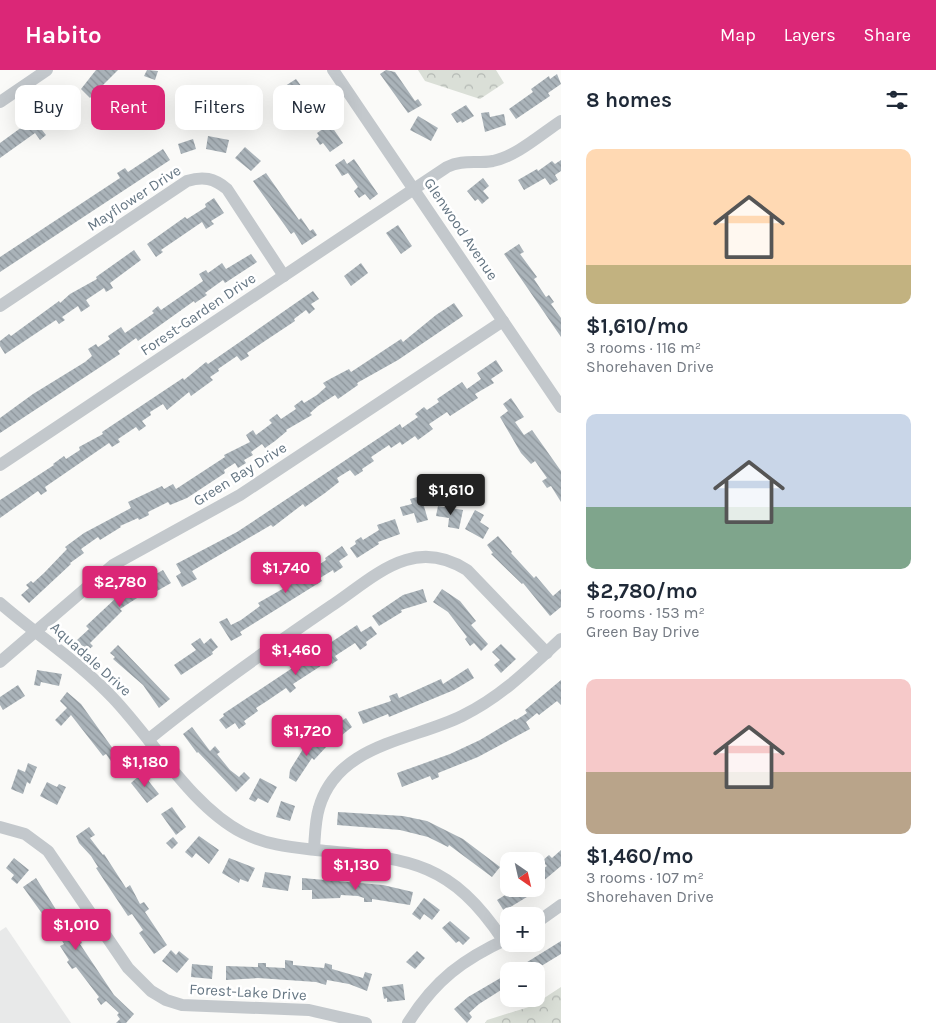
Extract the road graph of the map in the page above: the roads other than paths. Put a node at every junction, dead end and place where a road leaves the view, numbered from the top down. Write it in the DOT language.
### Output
graph roads {
  1 [pos="47,70"];
  2 [pos="333,70"];
  3 [pos="0,102"];
  4 [pos="561,121"];
  5 [pos="414,189"];
  6 [pos="284,276"];
  7 [pos="0,306"];
  8 [pos="503,320"];
  9 [pos="561,406"];
  10 [pos="0,466"];
  11 [pos="0,603"];
  12 [pos="36,632"];
  13 [pos="561,639"];
  14 [pos="547,652"];
  15 [pos="0,662"];
  16 [pos="149,739"];
  17 [pos="0,827"];
  18 [pos="314,850"];
  19 [pos="561,905"];
  20 [pos="545,917"];
  21 [pos="500,932"];
  22 [pos="500,942"];
  23 [pos="366,1023"];
  24 [pos="408,1023"];
  1 -- 3 [label="street"];
  2 -- 5 [label="street, Glenwood Avenue"];
  4 -- 5 [label="street, Forest-Garden Drive"];
  5 -- 6 [label="street, Forest-Garden Drive"];
  5 -- 8 [label="street, Glenwood Avenue"];
  6 -- 7 [label="street, Mayflower Drive"];
  6 -- 10 [label="street, Forest-Garden Drive"];
  8 -- 9 [label="street, Glenwood Avenue"];
  8 -- 12 [label="street, Green Bay Drive"];
  11 -- 12 [label="street, Aquadale Drive"];
  12 -- 15 [label="street, Green Bay Drive"];
  12 -- 16 [label="street, Aquadale Drive"];
  13 -- 14 [label="street"];
  14 -- 16 [label="street"];
  14 -- 18 [label="street"];
  16 -- 18 [label="street, Aquadale Drive"];
  17 -- 23 [label="street, Forest-Lake Drive"];
  18 -- 21 [label="street, Aquadale Drive"];
  19 -- 20 [label="street"];
  22 -- 24 [label="street"];
}
